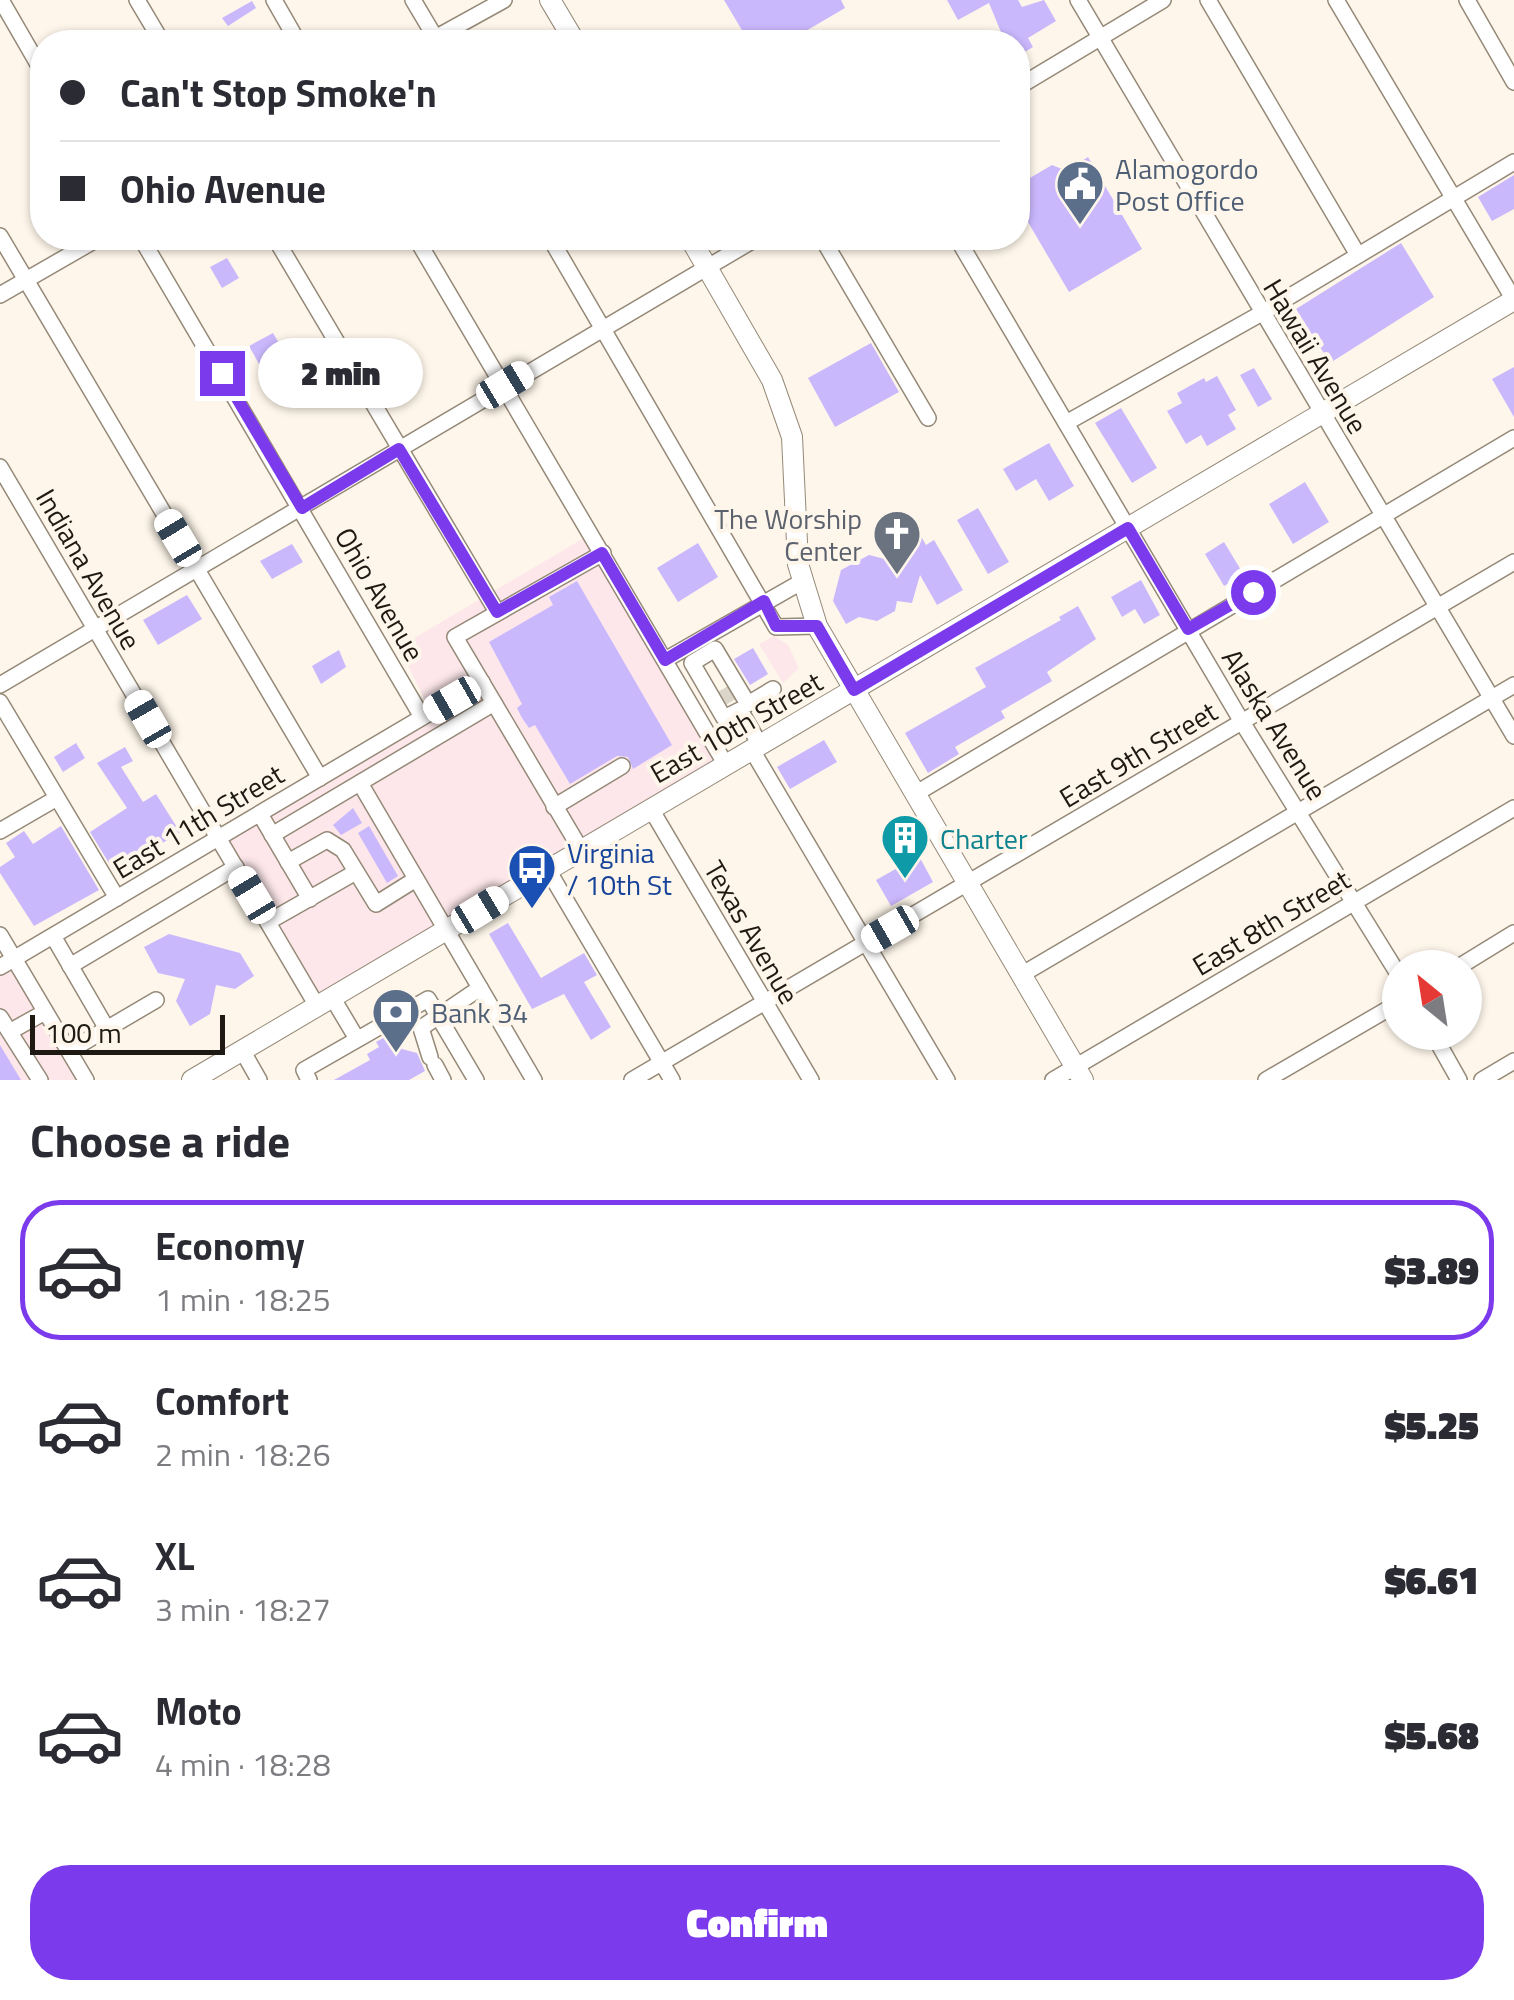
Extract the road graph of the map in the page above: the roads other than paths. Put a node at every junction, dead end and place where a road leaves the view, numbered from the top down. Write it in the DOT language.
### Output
graph roads {
  1 [pos="0,0"];
  2 [pos="137,0"];
  3 [pos="274,0"];
  4 [pos="412,0"];
  5 [pos="504,0"];
  6 [pos="550,0"];
  7 [pos="1078,0"];
  8 [pos="1163,0"];
  9 [pos="1208,0"];
  10 [pos="1336,0"];
  11 [pos="1466,0"];
  12 [pos="155,30"];
  13 [pos="291,30"];
  14 [pos="428,30"];
  15 [pos="453,30"];
  16 [pos="568,30"];
  17 [pos="1100,38"];
  18 [pos="30,51"];
  19 [pos="1030,79"];
  20 [pos="1514,82"];
  21 [pos="1514,162"];
  22 [pos="1453,198"];
  23 [pos="0,236"];
  24 [pos="78,250"];
  25 [pos="149,250"];
  26 [pos="283,250"];
  27 [pos="423,250"];
  28 [pos="557,250"];
  29 [pos="697,250"];
  30 [pos="736,250"];
  31 [pos="829,250"];
  32 [pos="964,250"];
  33 [pos="1358,255"];
  34 [pos="707,266"];
  35 [pos="26,280"];
  36 [pos="0,295"];
  37 [pos="1514,300"];
  38 [pos="1262,313"];
  39 [pos="602,328"];
  40 [pos="505,385"];
  41 [pos="1321,414"];
  42 [pos="928,418"];
  43 [pos="1066,423"];
  44 [pos="1514,438"];
  45 [pos="399,449"];
  46 [pos="0,467"];
  47 [pos="302,508"];
  48 [pos="1384,516"];
  49 [pos="1128,528"];
  50 [pos="602,553"];
  51 [pos="1514,562"];
  52 [pos="197,570"];
  53 [pos="804,581"];
  54 [pos="764,601"];
  55 [pos="1439,606"];
  56 [pos="497,612"];
  57 [pos="817,626"];
  58 [pos="96,629"];
  59 [pos="1188,629"];
  60 [pos="665,660"];
  61 [pos="714,675"];
  62 [pos="676,678"];
  63 [pos="482,682"];
  64 [pos="0,685"];
  65 [pos="1514,685"];
  66 [pos="773,689"];
  67 [pos="854,690"];
  68 [pos="1492,698"];
  69 [pos="0,702"];
  70 [pos="494,703"];
  71 [pos="744,707"];
  72 [pos="422,717"];
  73 [pos="700,721"];
  74 [pos="1242,722"];
  75 [pos="1514,736"];
  76 [pos="756,747"];
  77 [pos="726,765"];
  78 [pos="622,766"];
  79 [pos="320,778"];
  80 [pos="360,782"];
  81 [pos="914,794"];
  82 [pos="57,798"];
  83 [pos="554,807"];
  84 [pos="1514,808"];
  85 [pos="651,809"];
  86 [pos="1300,813"];
  87 [pos="260,814"];
  88 [pos="0,831"];
  89 [pos="272,835"];
  90 [pos="219,839"];
  91 [pos="581,850"];
  92 [pos="288,862"];
  93 [pos="236,867"];
  94 [pos="548,870"];
  95 [pos="356,872"];
  96 [pos="416,879"];
  97 [pos="968,884"];
  98 [pos="117,898"];
  99 [pos="310,898"];
  100 [pos="1356,901"];
  101 [pos="268,922"];
  102 [pos="446,930"];
  103 [pos="1514,933"];
  104 [pos="0,935"];
  105 [pos="53,936"];
  106 [pos="864,944"];
  107 [pos="1384,950"];
  108 [pos="1482,953"];
  109 [pos="7,963"];
  110 [pos="70,966"];
  111 [pos="1022,975"];
  112 [pos="480,988"];
  113 [pos="156,1000"];
  114 [pos="325,1002"];
  115 [pos="764,1003"];
  116 [pos="44,1012"];
  117 [pos="1382,1012"];
  118 [pos="437,1014"];
  119 [pos="0,1016"];
  120 [pos="107,1029"];
  121 [pos="11,1031"];
  122 [pos="357,1039"];
  123 [pos="242,1050"];
  124 [pos="1442,1050"];
  125 [pos="69,1051"];
  126 [pos="1514,1061"];
  127 [pos="662,1063"];
  128 [pos="436,1068"];
  129 [pos="1079,1073"];
  130 [pos="527,1078"];
  131 [pos="40,1080"];
  132 [pos="86,1080"];
  133 [pos="192,1080"];
  134 [pos="260,1080"];
  135 [pos="309,1080"];
  136 [pos="476,1080"];
  137 [pos="632,1080"];
  138 [pos="672,1080"];
  139 [pos="810,1080"];
  140 [pos="947,1080"];
  141 [pos="1053,1080"];
  142 [pos="1266,1080"];
  143 [pos="1459,1080"];
  144 [pos="1482,1080"];
  1 -- 18 [label="street"];
  2 -- 12 [label="street"];
  3 -- 13 [label="street"];
  4 -- 14 [label="street"];
  5 -- 15 [label="street"];
  6 -- 16 [label="main road"];
  7 -- 17 [label="street, Hawaii Avenue"];
  8 -- 17 [label="street"];
  9 -- 33 [label="street"];
  10 -- 22 [label="street"];
  11 -- 20 [label="street"];
  17 -- 19 [label="street"];
  17 -- 38 [label="street, Hawaii Avenue"];
  21 -- 22 [label="street"];
  22 -- 33 [label="street"];
  22 -- 37 [label="street"];
  23 -- 35 [label="street"];
  24 -- 35 [label="street"];
  25 -- 47 [label="street, Ohio Avenue"];
  26 -- 45 [label="street"];
  27 -- 40 [label="street"];
  28 -- 39 [label="street"];
  29 -- 34 [label="main road"];
  30 -- 34 [label="street"];
  31 -- 42 [label="street"];
  32 -- 43 [label="street, Alaska Avenue"];
  33 -- 38 [label="street"];
  34 -- 39 [label="street"];
  34 -- 53 [label="main road"];
  35 -- 36 [label="street"];
  35 -- 52 [label="street"];
  37 -- 41 [label="main road, East 10th Street"];
  38 -- 41 [label="street, Hawaii Avenue"];
  38 -- 43 [label="street"];
  39 -- 40 [label="street"];
  39 -- 54 [label="street"];
  40 -- 45 [label="street"];
  40 -- 50 [label="street"];
  41 -- 48 [label="street, Hawaii Avenue"];
  41 -- 49 [label="main road, East 10th Street"];
  43 -- 49 [label="street, Alaska Avenue"];
  44 -- 48 [label="street"];
  45 -- 47 [label="street"];
  45 -- 56 [label="street"];
  46 -- 58 [label="street, Indiana Avenue"];
  47 -- 52 [label="street"];
  47 -- 72 [label="street, Ohio Avenue"];
  48 -- 55 [label="street, Hawaii Avenue"];
  48 -- 59 [label="street"];
  49 -- 59 [label="street, Alaska Avenue"];
  49 -- 67 [label="main road, East 10th Street"];
  50 -- 56 [label="street"];
  50 -- 60 [label="street"];
  51 -- 55 [label="street, East 9th Street"];
  52 -- 58 [label="street"];
  52 -- 79 [label="street"];
  53 -- 54 [label="street"];
  53 -- 57 [label="main road"];
  54 -- 57 [label="street"];
  54 -- 61 [label="street"];
  55 -- 68 [label="street, Hawaii Avenue"];
  55 -- 74 [label="street, East 9th Street"];
  56 -- 63 [label="street"];
  57 -- 67 [label="main road"];
  58 -- 64 [label="street"];
  58 -- 90 [label="street, Indiana Avenue"];
  59 -- 74 [label="street, Alaska Avenue"];
  59 -- 81 [label="street"];
  60 -- 61 [label="street"];
  60 -- 62 [label="street"];
  61 -- 62 [label="street"];
  61 -- 71 [label="street"];
  61 -- 71 [label="street"];
  61 -- 73 [label="street"];
  62 -- 73 [label="street"];
  63 -- 70 [label="street"];
  63 -- 72 [label="street, East 11th Street"];
  65 -- 68 [label="street"];
  66 -- 71 [label="street"];
  67 -- 76 [label="main road, East 10th Street"];
  67 -- 81 [label="main road"];
  68 -- 75 [label="street, Hawaii Avenue"];
  68 -- 86 [label="street"];
  69 -- 82 [label="street"];
  70 -- 80 [label="street"];
  70 -- 83 [label="street"];
  71 -- 76 [label="street"];
  72 -- 79 [label="street, East 11th Street"];
  73 -- 77 [label="street"];
  74 -- 86 [label="street, Alaska Avenue"];
  74 -- 97 [label="street, East 9th Street"];
  76 -- 77 [label="main road, East 10th Street"];
  76 -- 106 [label="street"];
  77 -- 85 [label="main road, East 10th Street"];
  78 -- 83 [label="street"];
  79 -- 87 [label="street, East 11th Street"];
  80 -- 89 [label="street"];
  80 -- 96 [label="street"];
  81 -- 97 [label="main road"];
  82 -- 88 [label="street"];
  82 -- 98 [label="street"];
  83 -- 91 [label="street"];
  84 -- 100 [label="street, East 8th Street"];
  85 -- 91 [label="main road, East 10th Street"];
  85 -- 115 [label="street, Texas Avenue"];
  86 -- 100 [label="street, Alaska Avenue"];
  86 -- 111 [label="street"];
  87 -- 89 [label="street"];
  87 -- 90 [label="street, East 11th Street"];
  89 -- 92 [label="street"];
  90 -- 93 [label="street, Indiana Avenue"];
  90 -- 98 [label="street, East 11th Street"];
  91 -- 94 [label="main road, East 10th Street"];
  92 -- 95 [label="street"];
  92 -- 99 [label="street"];
  93 -- 101 [label="street, Indiana Avenue"];
  93 -- 110 [label="street"];
  94 -- 102 [label="main road, East 10th Street"];
  94 -- 127 [label="street"];
  95 -- 96 [label="street"];
  95 -- 99 [label="street"];
  96 -- 102 [label="street"];
  97 -- 106 [label="street, East 9th Street"];
  97 -- 111 [label="main road"];
  98 -- 105 [label="street, East 11th Street"];
  99 -- 101 [label="street"];
  100 -- 107 [label="street, Alaska Avenue"];
  100 -- 129 [label="street, East 8th Street"];
  101 -- 114 [label="street, Indiana Avenue"];
  102 -- 112 [label="street"];
  102 -- 114 [label="main road, East 10th Street"];
  103 -- 108 [label="street"];
  104 -- 109 [label="street"];
  105 -- 109 [label="street, East 11th Street"];
  105 -- 110 [label="street"];
  106 -- 115 [label="street, East 9th Street"];
  106 -- 140 [label="street"];
  109 -- 116 [label="street"];
  110 -- 120 [label="street"];
  111 -- 129 [label="main road"];
  112 -- 118 [label="street"];
  112 -- 130 [label="street"];
  113 -- 120 [label="street"];
  114 -- 122 [label="street, Indiana Avenue"];
  114 -- 123 [label="main road, East 10th Street"];
  115 -- 127 [label="street, East 9th Street"];
  115 -- 139 [label="street, Texas Avenue"];
  116 -- 121 [label="street"];
  116 -- 125 [label="street"];
  117 -- 142 [label="street"];
  118 -- 122 [label="street"];
  118 -- 128 [label="street"];
  118 -- 136 [label="street"];
  119 -- 121 [label="street"];
  120 -- 125 [label="street"];
  121 -- 131 [label="street"];
  122 -- 135 [label="street"];
  123 -- 133 [label="main road, East 10th Street"];
  123 -- 134 [label="street"];
  124 -- 143 [label="street"];
  125 -- 132 [label="street"];
  126 -- 144 [label="street"];
  127 -- 137 [label="street, East 9th Street"];
  127 -- 138 [label="street"];
  129 -- 141 [label="street, East 8th Street"];
}
